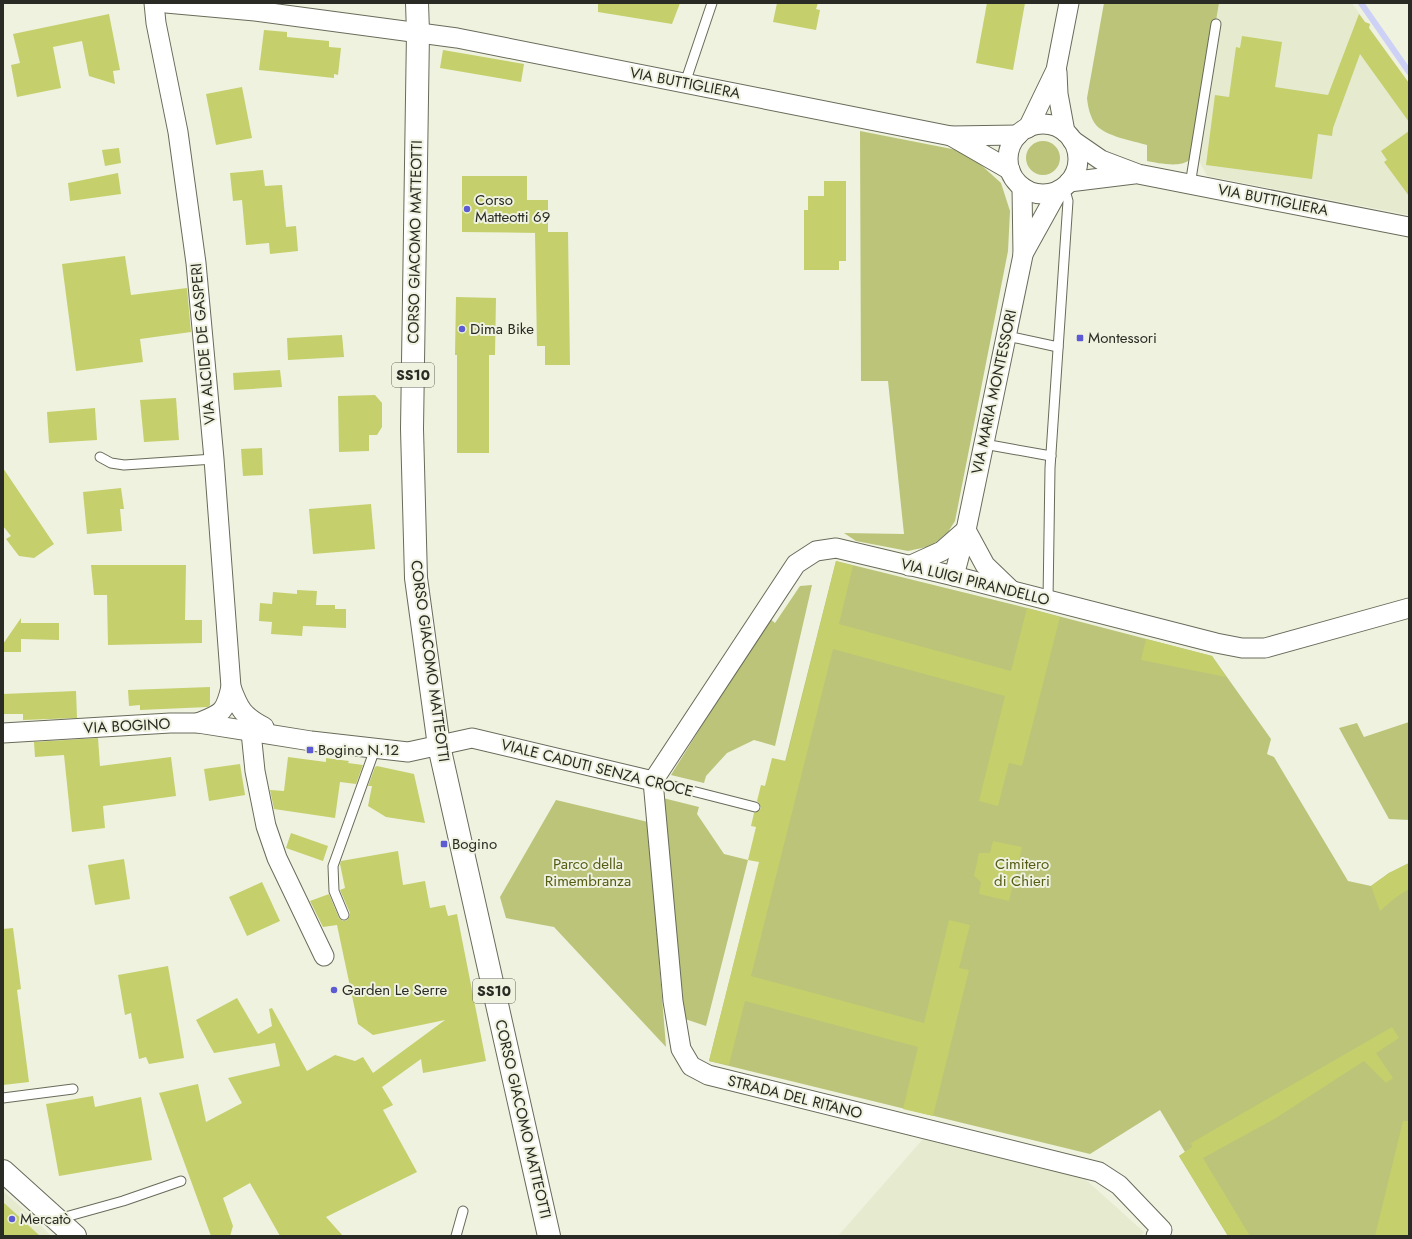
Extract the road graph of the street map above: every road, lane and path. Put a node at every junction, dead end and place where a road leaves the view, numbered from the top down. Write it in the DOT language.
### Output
graph roads {
  1 [pos="154,3"];
  2 [pos="166,3"];
  3 [pos="417,3"];
  4 [pos="712,3"];
  5 [pos="1069,3"];
  6 [pos="1216,24"];
  7 [pos="418,32"];
  8 [pos="1056,70"];
  9 [pos="686,83"];
  10 [pos="1023,131"];
  11 [pos="951,136"];
  12 [pos="1068,136"];
  13 [pos="1010,170"];
  14 [pos="1138,174"];
  15 [pos="1190,185"];
  16 [pos="1022,187"];
  17 [pos="1064,187"];
  18 [pos="1409,227"];
  19 [pos="1022,255"];
  20 [pos="1007,336"];
  21 [pos="1058,347"];
  22 [pos="984,444"];
  23 [pos="1051,456"];
  24 [pos="100,457"];
  25 [pos="214,459"];
  26 [pos="966,530"];
  27 [pos="909,566"];
  28 [pos="954,576"];
  29 [pos="1014,592"];
  30 [pos="1048,600"];
  31 [pos="1409,608"];
  32 [pos="231,687"];
  33 [pos="198,724"];
  34 [pos="252,727"];
  35 [pos="3,733"];
  36 [pos="439,746"];
  37 [pos="375,748"];
  38 [pos="653,781"];
  39 [pos="755,807"];
  40 [pos="344,915"];
  41 [pos="324,956"];
  42 [pos="73,1089"];
  43 [pos="3,1098"];
  44 [pos="3,1171"];
  45 [pos="181,1181"];
  46 [pos="463,1211"];
  47 [pos="65,1230"];
  48 [pos="1162,1234"];
  49 [pos="456,1236"];
  50 [pos="549,1236"];
  1 -- 25 [label="street, VIA ALCIDE DE GASPERI"];
  2 -- 7 [label="street, VIA BUTTIGLIERA"];
  3 -- 7 [label="main road, CORSO GIACOMO MATTEOTTI / SS10"];
  4 -- 9 [label="lane"];
  5 -- 8 [label="street"];
  6 -- 15 [label="lane"];
  7 -- 9 [label="street, VIA BUTTIGLIERA"];
  7 -- 36 [label="main road, CORSO GIACOMO MATTEOTTI / SS10"];
  8 -- 10 [label="street"];
  8 -- 12 [label="street"];
  9 -- 11 [label="street, VIA BUTTIGLIERA"];
  10 -- 11 [label="street, VIA BUTTIGLIERA"];
  10 -- 12 [label="street"];
  10 -- 13 [label="street"];
  11 -- 13 [label="street, VIA BUTTIGLIERA"];
  12 -- 14 [label="street, VIA BUTTIGLIERA"];
  12 -- 17 [label="street"];
  13 -- 16 [label="street"];
  14 -- 15 [label="street, VIA BUTTIGLIERA"];
  14 -- 17 [label="street, VIA BUTTIGLIERA"];
  15 -- 18 [label="street, VIA BUTTIGLIERA"];
  16 -- 17 [label="street"];
  16 -- 19 [label="street, VIA MARIA MONTESSORI"];
  17 -- 19 [label="street, VIA MARIA MONTESSORI"];
  17 -- 21 [label="lane"];
  19 -- 20 [label="street, VIA MARIA MONTESSORI"];
  20 -- 21 [label="lane"];
  20 -- 22 [label="street, VIA MARIA MONTESSORI"];
  21 -- 23 [label="lane"];
  22 -- 23 [label="lane"];
  22 -- 26 [label="street, VIA MARIA MONTESSORI"];
  23 -- 30 [label="lane"];
  24 -- 25 [label="lane"];
  25 -- 32 [label="street, VIA ALCIDE DE GASPERI"];
  26 -- 27 [label="street"];
  26 -- 28 [label="street, VIA MARIA MONTESSORI"];
  26 -- 29 [label="street"];
  27 -- 28 [label="street, VIA LUIGI PIRANDELLO"];
  27 -- 38 [label="street, VIA LUIGI PIRANDELLO"];
  28 -- 29 [label="street, VIA LUIGI PIRANDELLO"];
  29 -- 30 [label="street, VIA LUIGI PIRANDELLO"];
  30 -- 31 [label="street, VIA LUIGI PIRANDELLO"];
  32 -- 33 [label="street, VIA ALCIDE DE GASPERI"];
  32 -- 34 [label="street, VIA ALCIDE DE GASPERI"];
  33 -- 34 [label="street, VIA BOGINO"];
  33 -- 35 [label="street, VIA BOGINO"];
  34 -- 37 [label="street, VIA ALCIDE DE GASPERI"];
  34 -- 41 [label="street"];
  36 -- 37 [label="street"];
  36 -- 38 [label="street, VIALE CADUTI SENZA CROCE"];
  36 -- 50 [label="main road, CORSO GIACOMO MATTEOTTI / SS10"];
  37 -- 40 [label="lane"];
  38 -- 39 [label="lane, VIALE CADUTI SENZA CROCE"];
  38 -- 48 [label="street, STRADA DEL RITANO"];
  42 -- 43 [label="lane"];
  44 -- 47 [label="main road"];
  45 -- 47 [label="lane"];
  46 -- 49 [label="lane"];
}
